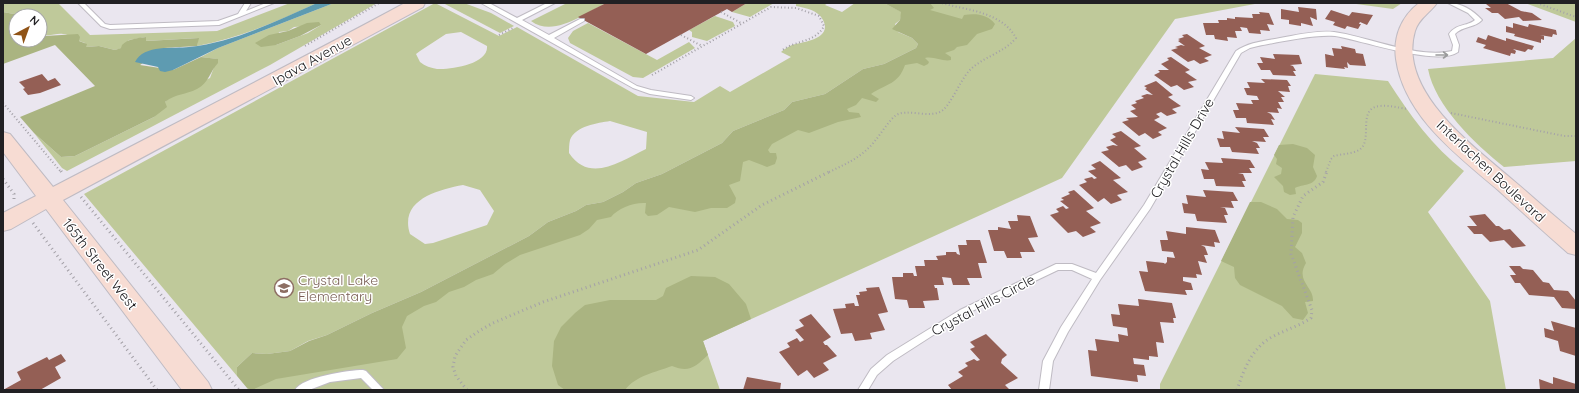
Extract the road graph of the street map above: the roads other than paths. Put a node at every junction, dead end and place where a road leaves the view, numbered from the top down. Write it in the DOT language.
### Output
graph roads {
  1 [pos="81,3"];
  2 [pos="248,3"];
  3 [pos="271,3"];
  4 [pos="394,3"];
  5 [pos="417,3"];
  6 [pos="484,3"];
  7 [pos="552,3"];
  8 [pos="1429,3"];
  9 [pos="1451,3"];
  10 [pos="240,15"];
  11 [pos="582,20"];
  12 [pos="517,23"];
  13 [pos="549,38"];
  14 [pos="1404,49"];
  15 [pos="691,98"];
  16 [pos="207,114"];
  17 [pos="3,138"];
  18 [pos="50,199"];
  19 [pos="3,223"];
  20 [pos="1576,247"];
  21 [pos="1097,278"];
  22 [pos="198,390"];
  23 [pos="300,390"];
  24 [pos="379,390"];
  25 [pos="863,390"];
  26 [pos="1044,390"];
  1 -- 10 [label="lane"];
  2 -- 10 [label="lane"];
  3 -- 10 [label="lane"];
  4 -- 16 [label="street, Ipava Avenue"];
  5 -- 16 [label="street, Ipava Avenue"];
  6 -- 12 [label="lane"];
  7 -- 12 [label="lane"];
  8 -- 14 [label="street, Interlachen Boulevard"];
  14 -- 9 [label="lane, Crystal Hills Drive, one-way"];
  11 -- 13 [label="lane"];
  12 -- 13 [label="lane"];
  13 -- 15 [label="lane"];
  14 -- 20 [label="street, Interlachen Boulevard"];
  14 -- 21 [label="lane, Crystal Hills Drive"];
  16 -- 18 [label="street, Ipava Avenue"];
  17 -- 18 [label="street, 165th Street West"];
  18 -- 19 [label="street, Ipava Avenue"];
  18 -- 22 [label="street, 165th Street West"];
  21 -- 25 [label="lane, Crystal Hills Circle"];
  21 -- 26 [label="lane, Crystal Hills Drive"];
  23 -- 24 [label="lane"];
}
